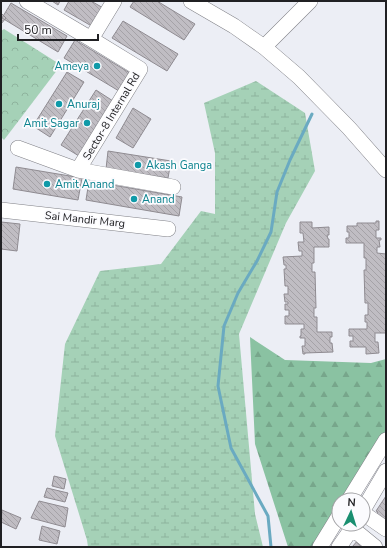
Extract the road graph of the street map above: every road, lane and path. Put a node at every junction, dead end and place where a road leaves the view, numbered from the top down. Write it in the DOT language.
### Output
graph roads {
  1 [pos="27,1"];
  2 [pos="114,1"];
  3 [pos="191,1"];
  4 [pos="310,1"];
  5 [pos="92,39"];
  6 [pos="264,47"];
  7 [pos="18,148"];
  8 [pos="78,170"];
  9 [pos="386,170"];
  10 [pos="172,187"];
  11 [pos="1,210"];
  12 [pos="168,229"];
  13 [pos="386,440"];
  14 [pos="386,471"];
  15 [pos="354,492"];
  16 [pos="371,498"];
  17 [pos="371,518"];
  18 [pos="331,529"];
  19 [pos="386,529"];
  20 [pos="350,532"];
  21 [pos="360,532"];
  22 [pos="320,547"];
  23 [pos="339,547"];
  24 [pos="375,547"];
  1 -- 5 [label="street, Sector-8 Internal Rd"];
  2 -- 5 [label="street"];
  3 -- 6 [label="street"];
  4 -- 6 [label="street"];
  5 -- 8 [label="street, Sector-8 Internal Rd"];
  6 -- 9 [label="street"];
  7 -- 8 [label="street, Sector-8 Internal Rd"];
  8 -- 10 [label="street, Sector-8 Internal Rd"];
  11 -- 12 [label="street, Sai Mandir Marg"];
  13 -- 15 [label="street"];
  14 -- 16 [label="street"];
  17 -- 19 [label="street"];
  18 -- 22 [label="street"];
  20 -- 23 [label="street"];
  21 -- 24 [label="street"];
}
